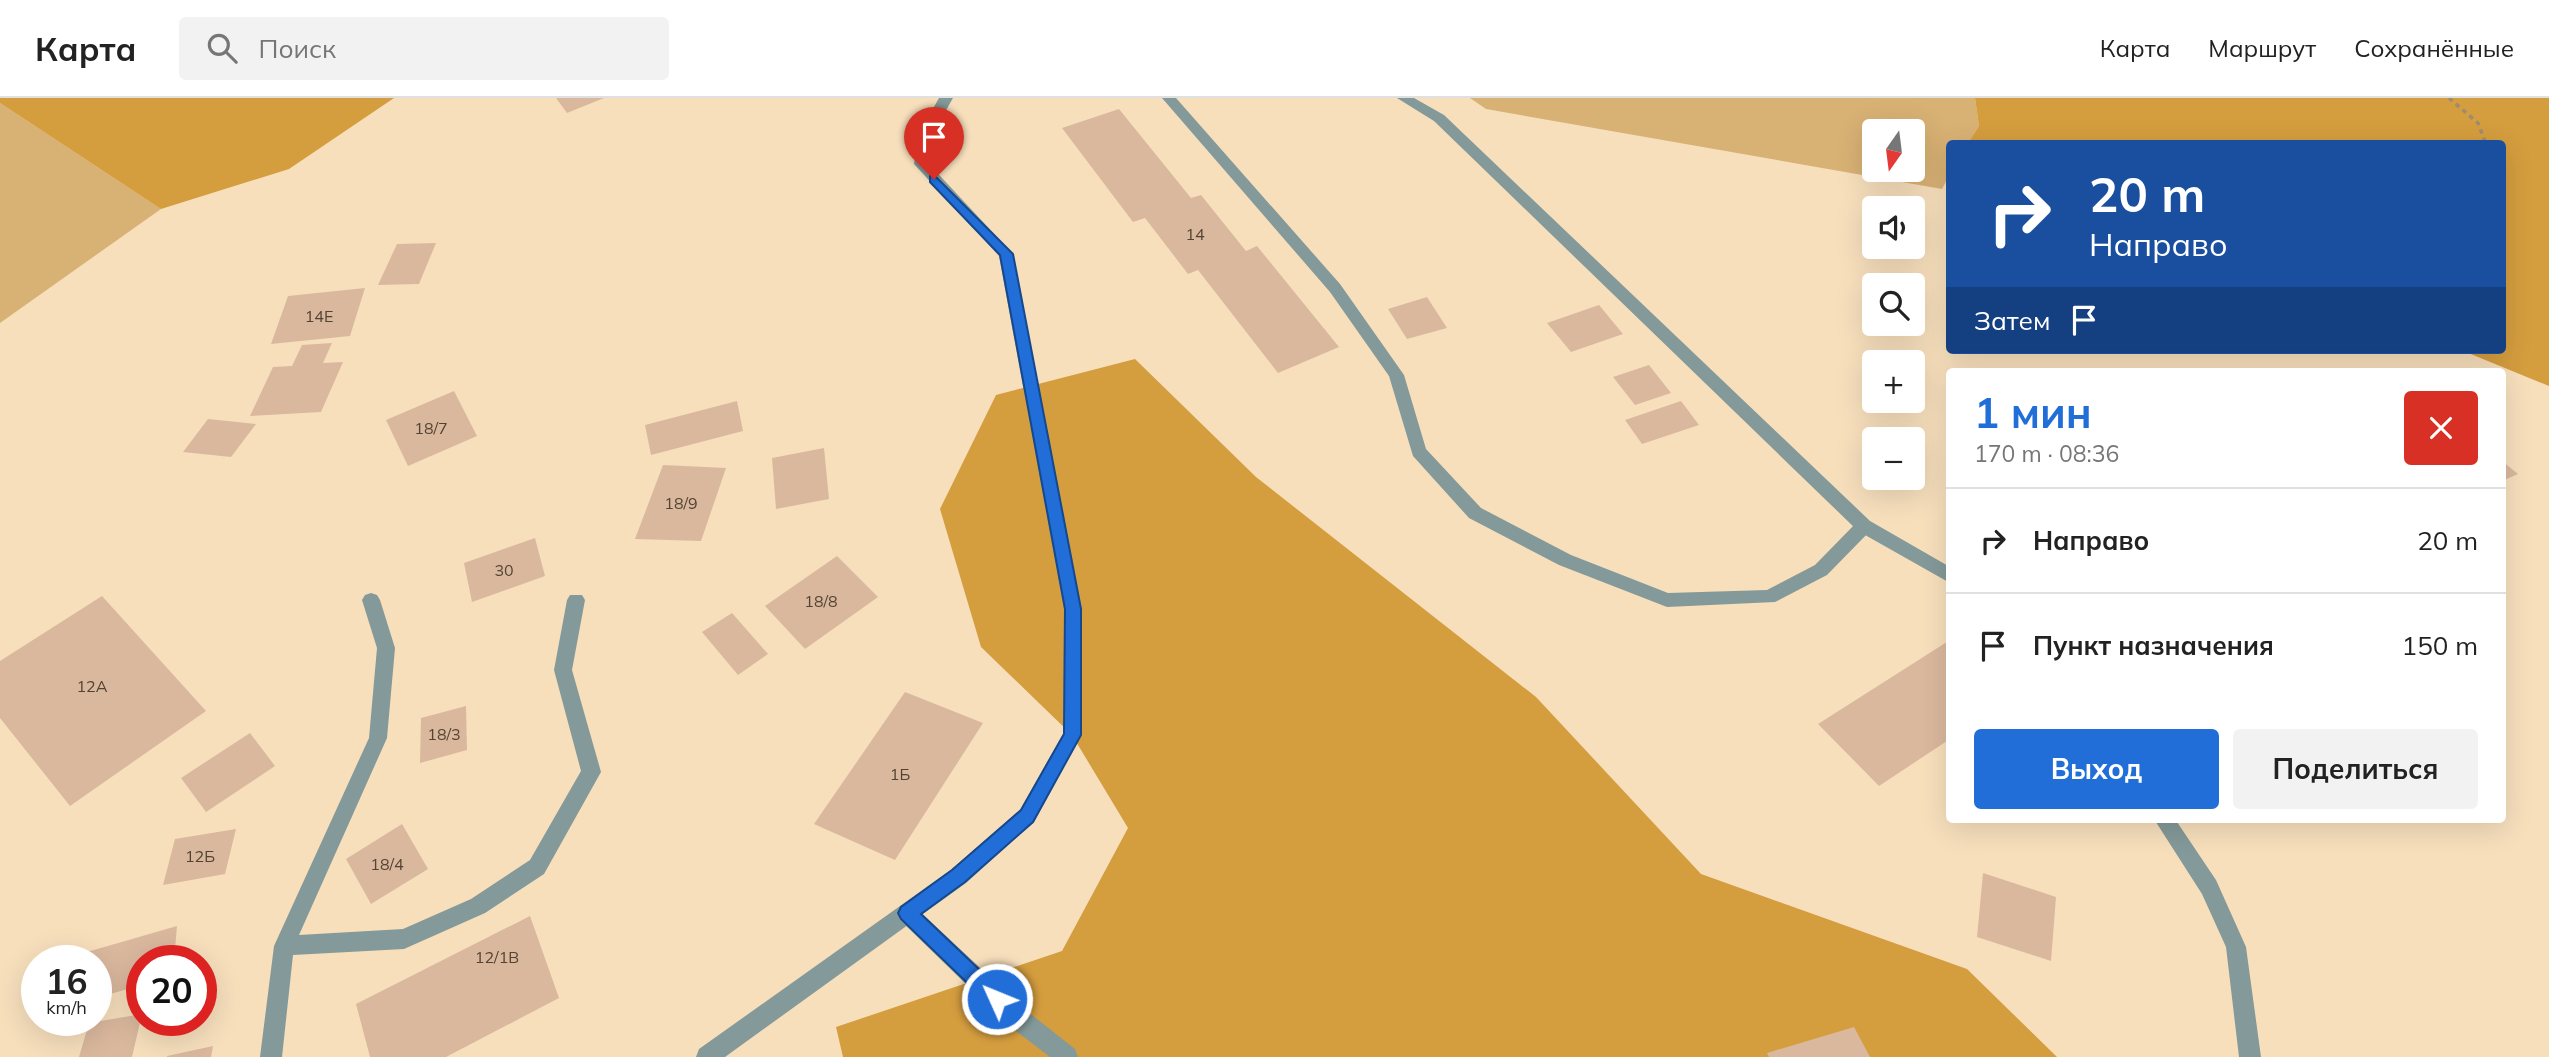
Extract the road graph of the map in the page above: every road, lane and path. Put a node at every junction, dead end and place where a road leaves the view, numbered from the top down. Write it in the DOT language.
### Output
graph roads {
  1 [pos="946,98"];
  2 [pos="1168,98"];
  3 [pos="1405,98"];
  4 [pos="2449,98"];
  5 [pos="2484,140"];
  6 [pos="1864,526"];
  7 [pos="1946,574"];
  8 [pos="370,600"];
  9 [pos="576,600"];
  10 [pos="2167,823"];
  11 [pos="907,913"];
  12 [pos="285,946"];
  13 [pos="271,1057"];
  14 [pos="707,1057"];
  15 [pos="1067,1057"];
  16 [pos="2250,1057"];
  1 -- 11 [label="street"];
  2 -- 6 [label="street"];
  3 -- 6 [label="street"];
  4 -- 5 [label="path"];
  6 -- 7 [label="street"];
  8 -- 12 [label="street"];
  9 -- 12 [label="street"];
  10 -- 16 [label="street"];
  11 -- 14 [label="street"];
  11 -- 15 [label="street"];
  12 -- 13 [label="street"];
}
